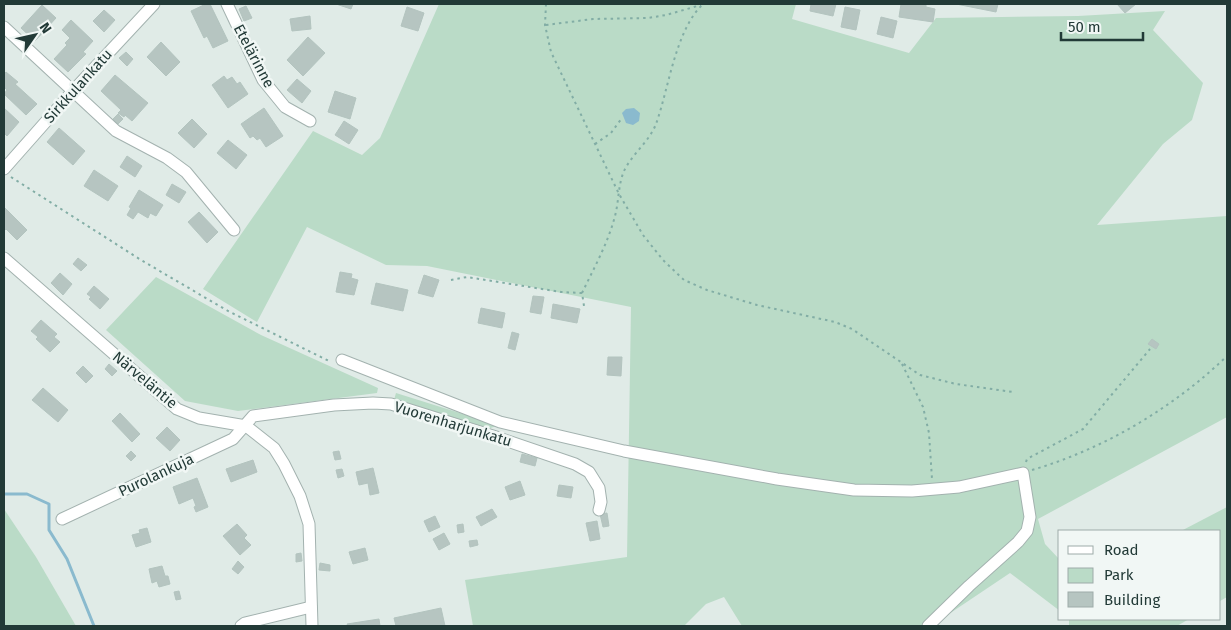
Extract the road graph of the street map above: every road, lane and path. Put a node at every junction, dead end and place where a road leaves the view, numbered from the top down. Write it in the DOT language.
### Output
graph roads {
  1 [pos="154,4"];
  2 [pos="227,4"];
  3 [pos="546,4"];
  4 [pos="702,4"];
  5 [pos="545,25"];
  6 [pos="4,27"];
  7 [pos="72,92"];
  8 [pos="622,118"];
  9 [pos="310,121"];
  10 [pos="595,144"];
  11 [pos="4,170"];
  12 [pos="619,194"];
  13 [pos="234,230"];
  14 [pos="4,258"];
  15 [pos="451,280"];
  16 [pos="582,293"];
  17 [pos="584,306"];
  18 [pos="1150,349"];
  19 [pos="1227,356"];
  20 [pos="337,361"];
  21 [pos="901,362"];
  22 [pos="1013,392"];
  23 [pos="246,426"];
  24 [pos="1023,473"];
  25 [pos="933,489"];
  26 [pos="598,510"];
  27 [pos="62,519"];
  28 [pos="311,607"];
  29 [pos="241,626"];
  30 [pos="312,626"];
  31 [pos="928,626"];
  1 -- 7 [label="street, Sirkkulankatu"];
  2 -- 9 [label="street, Etelärinne"];
  3 -- 5 [label="path"];
  4 -- 5 [label="path"];
  4 -- 12 [label="path"];
  5 -- 10 [label="path"];
  6 -- 7 [label="street"];
  7 -- 11 [label="street, Sirkkulankatu"];
  7 -- 13 [label="street"];
  8 -- 10 [label="path"];
  10 -- 12 [label="path"];
  11 -- 20 [label="path"];
  12 -- 16 [label="path"];
  12 -- 21 [label="path"];
  14 -- 23 [label="street, Närveläntie"];
  15 -- 16 [label="path"];
  16 -- 17 [label="path"];
  18 -- 24 [label="path"];
  19 -- 24 [label="path"];
  20 -- 25 [label="street"];
  21 -- 22 [label="path"];
  21 -- 25 [label="path"];
  23 -- 26 [label="street, Vuorenharjunkatu"];
  23 -- 27 [label="street, Purolankuja"];
  23 -- 28 [label="street, Närveläntie"];
  24 -- 25 [label="street"];
  24 -- 31 [label="street"];
  28 -- 29 [label="street"];
  28 -- 30 [label="street, Närveläntie"];
}
